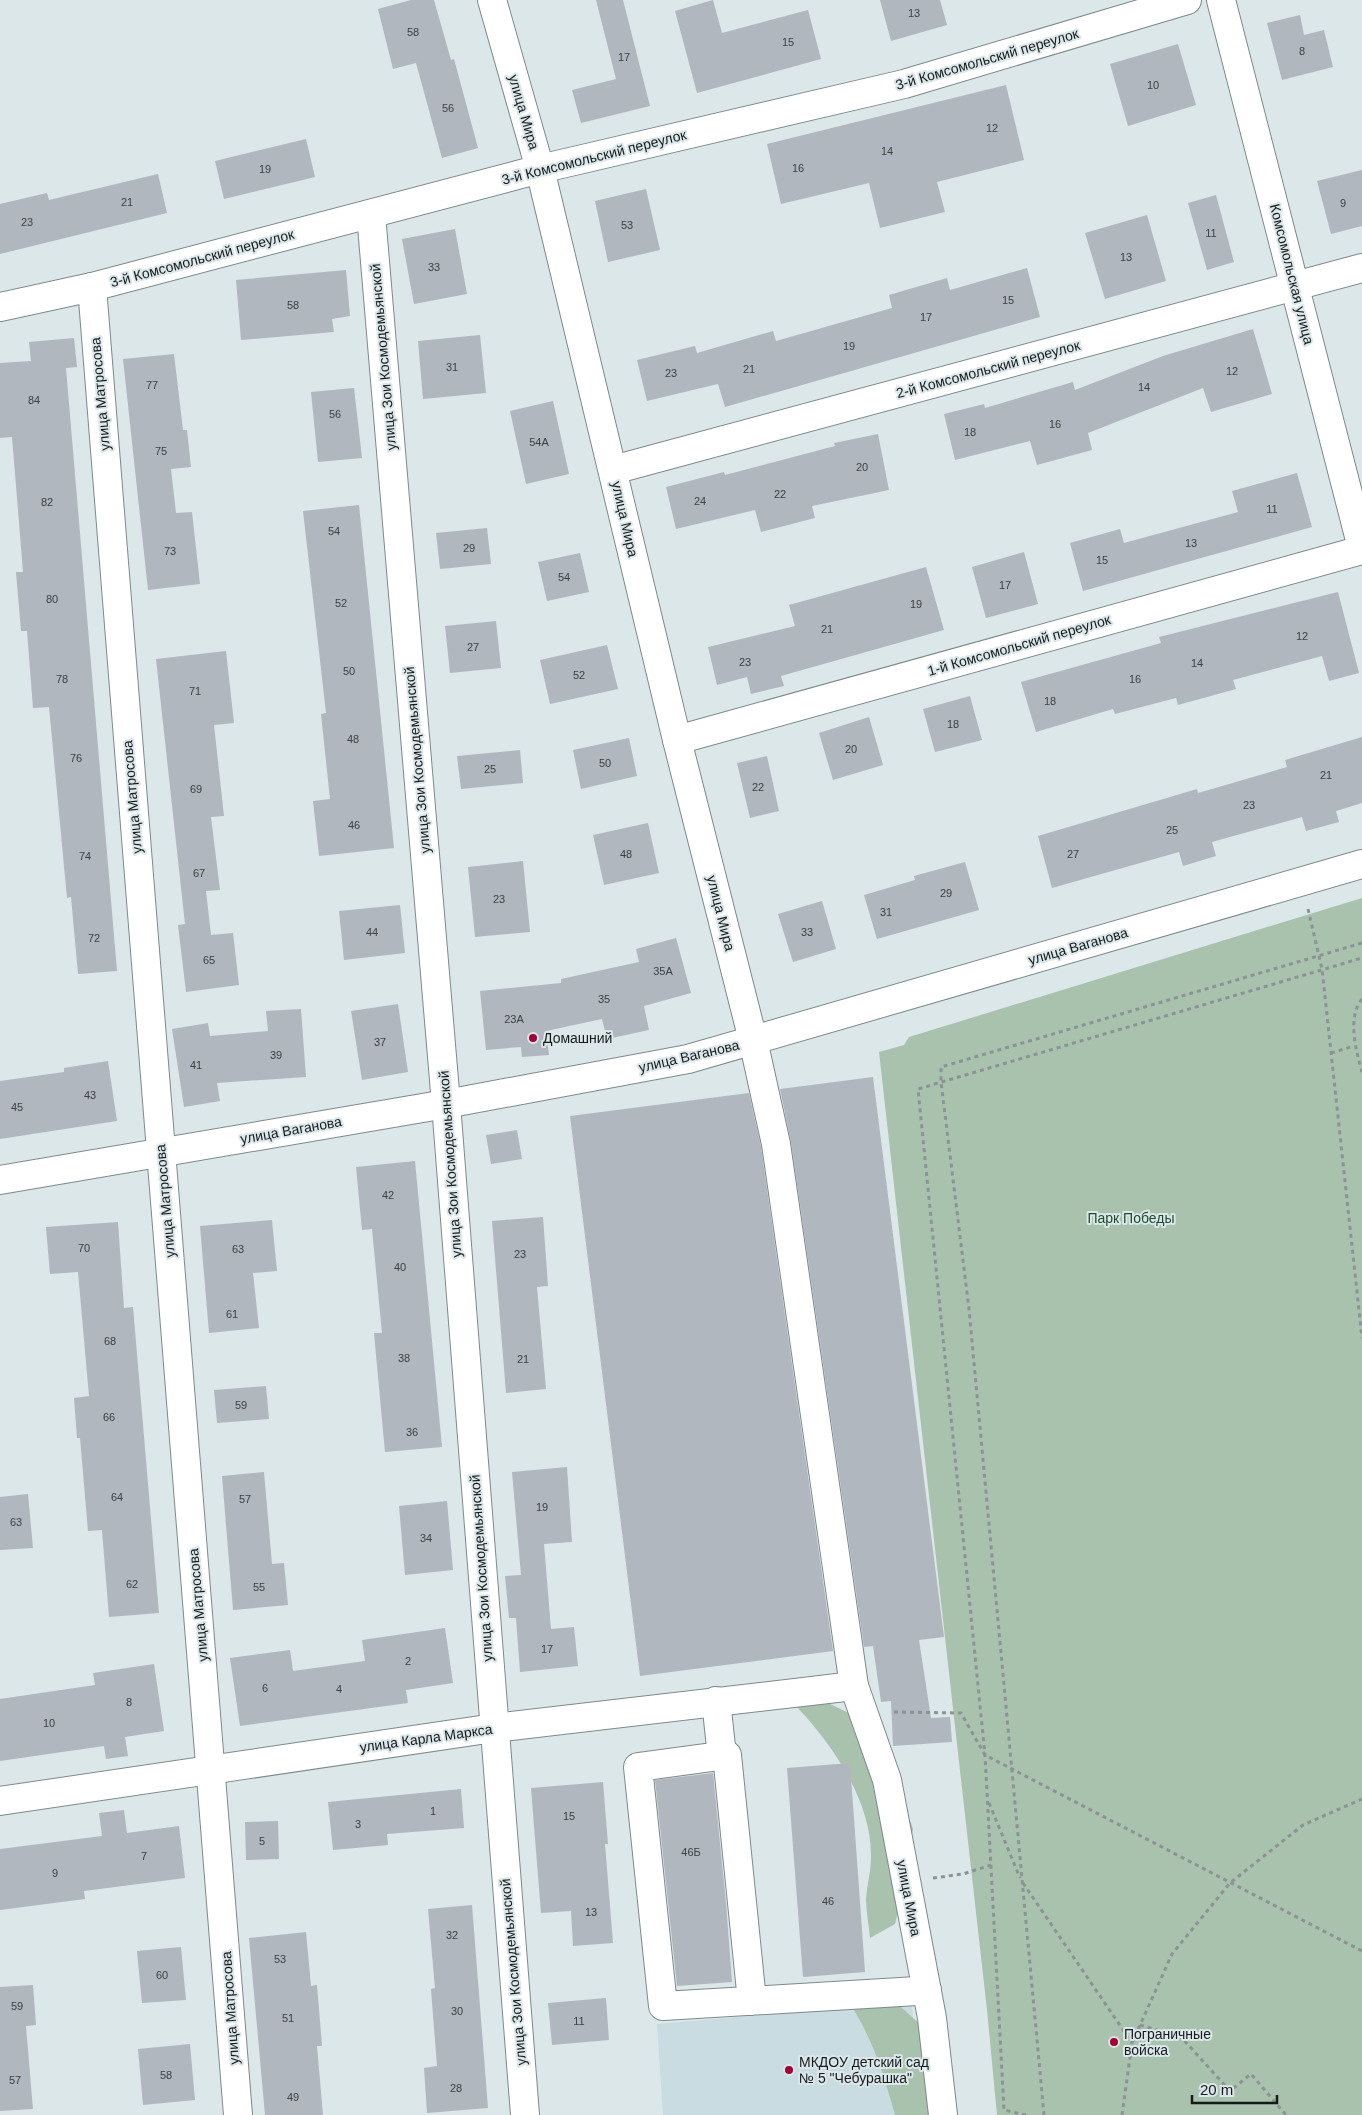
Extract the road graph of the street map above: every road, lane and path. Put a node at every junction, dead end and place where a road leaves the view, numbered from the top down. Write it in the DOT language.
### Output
graph roads {
  1 [pos="492,0"];
  2 [pos="1187,0"];
  3 [pos="1221,0"];
  4 [pos="540,169"];
  5 [pos="372,214"];
  6 [pos="1362,268"];
  7 [pos="92,287"];
  8 [pos="1295,287"];
  9 [pos="0,307"];
  10 [pos="613,470"];
  11 [pos="1362,549"];
  12 [pos="677,740"];
  13 [pos="1362,864"];
  14 [pos="1301,882"];
  15 [pos="1362,943"];
  16 [pos="1319,956"];
  17 [pos="1362,958"];
  18 [pos="1322,969"];
  19 [pos="1362,999"];
  20 [pos="753,1040"];
  21 [pos="1354,1046"];
  22 [pos="1331,1053"];
  23 [pos="1362,1072"];
  24 [pos="941,1082"];
  25 [pos="446,1104"];
  26 [pos="160,1153"];
  27 [pos="0,1180"];
  28 [pos="1362,1338"];
  29 [pos="854,1686"];
  30 [pos="716,1702"];
  31 [pos="863,1712"];
  32 [pos="494,1728"];
  33 [pos="985,1754"];
  34 [pos="722,1756"];
  35 [pos="212,1769"];
  36 [pos="1011,1769"];
  37 [pos="0,1800"];
  38 [pos="987,1800"];
  39 [pos="1362,1800"];
  40 [pos="991,1865"];
  41 [pos="1022,1881"];
  42 [pos="906,1882"];
  43 [pos="1230,1883"];
  44 [pos="1362,1952"];
  45 [pos="927,1990"];
  46 [pos="752,2001"];
  47 [pos="1140,2025"];
  48 [pos="1132,2043"];
  49 [pos="238,2115"];
  50 [pos="525,2115"];
  51 [pos="942,2115"];
  52 [pos="1026,2115"];
  53 [pos="1044,2115"];
  54 [pos="1122,2115"];
  55 [pos="1286,2115"];
  1 -- 4 [label="street, улица Мира"];
  2 -- 4 [label="street, 3-й Комсомольский переулок"];
  3 -- 8 [label="street, Комсомольская улица"];
  4 -- 5 [label="street, 3-й Комсомольский переулок"];
  4 -- 10 [label="street, улица Мира"];
  5 -- 7 [label="street, 3-й Комсомольский переулок"];
  5 -- 25 [label="street, улица Зои Космодемьянской"];
  6 -- 8 [label="street, 2-й Комсомольский переулок"];
  7 -- 9 [label="street, 3-й Комсомольский переулок"];
  7 -- 26 [label="street, улица Матросова"];
  8 -- 10 [label="street, 2-й Комсомольский переулок"];
  8 -- 11 [label="street, Комсомольская улица"];
  10 -- 12 [label="street, улица Мира"];
  11 -- 12 [label="street, 1-й Комсомольский переулок"];
  12 -- 20 [label="street, улица Мира"];
  13 -- 14 [label="street, улица Ваганова"];
  14 -- 16 [label="path"];
  14 -- 20 [label="street, улица Ваганова"];
  15 -- 16 [label="path"];
  16 -- 18 [label="path"];
  16 -- 24 [label="path"];
  17 -- 18 [label="path"];
  18 -- 22 [label="path"];
  18 -- 24 [label="path"];
  19 -- 21 [label="path"];
  20 -- 25 [label="street, улица Ваганова"];
  20 -- 29 [label="street, улица Мира"];
  21 -- 22 [label="path"];
  21 -- 23 [label="path"];
  22 -- 28 [label="path"];
  24 -- 33 [label="path"];
  24 -- 36 [label="path"];
  25 -- 26 [label="street, улица Ваганова"];
  25 -- 32 [label="street, улица Зои Космодемьянской"];
  26 -- 27 [label="street, улица Ваганова"];
  26 -- 35 [label="street, улица Матросова"];
  29 -- 30 [label="street, улица Карла Маркса"];
  29 -- 31 [label="street, улица Мира"];
  30 -- 32 [label="street, улица Карла Маркса"];
  30 -- 34 [label="street"];
  31 -- 33 [label="path"];
  31 -- 42 [label="street, улица Мира"];
  32 -- 35 [label="street, улица Карла Маркса"];
  32 -- 50 [label="street, улица Зои Космодемьянской"];
  33 -- 36 [label="path"];
  33 -- 38 [label="path"];
  34 -- 46 [label="street"];
  34 -- 46 [label="street"];
  35 -- 37 [label="street, улица Карла Маркса"];
  35 -- 49 [label="street, улица Матросова"];
  36 -- 41 [label="path"];
  36 -- 43 [label="path"];
  38 -- 40 [label="path"];
  38 -- 41 [label="path"];
  39 -- 43 [label="path"];
  40 -- 42 [label="path"];
  40 -- 52 [label="path"];
  41 -- 48 [label="path"];
  41 -- 53 [label="path"];
  42 -- 45 [label="street, улица Мира"];
  43 -- 44 [label="path"];
  43 -- 47 [label="path"];
  45 -- 46 [label="street"];
  45 -- 51 [label="street, улица Мира"];
  47 -- 48 [label="path"];
  47 -- 55 [label="path"];
  48 -- 54 [label="path"];
}
